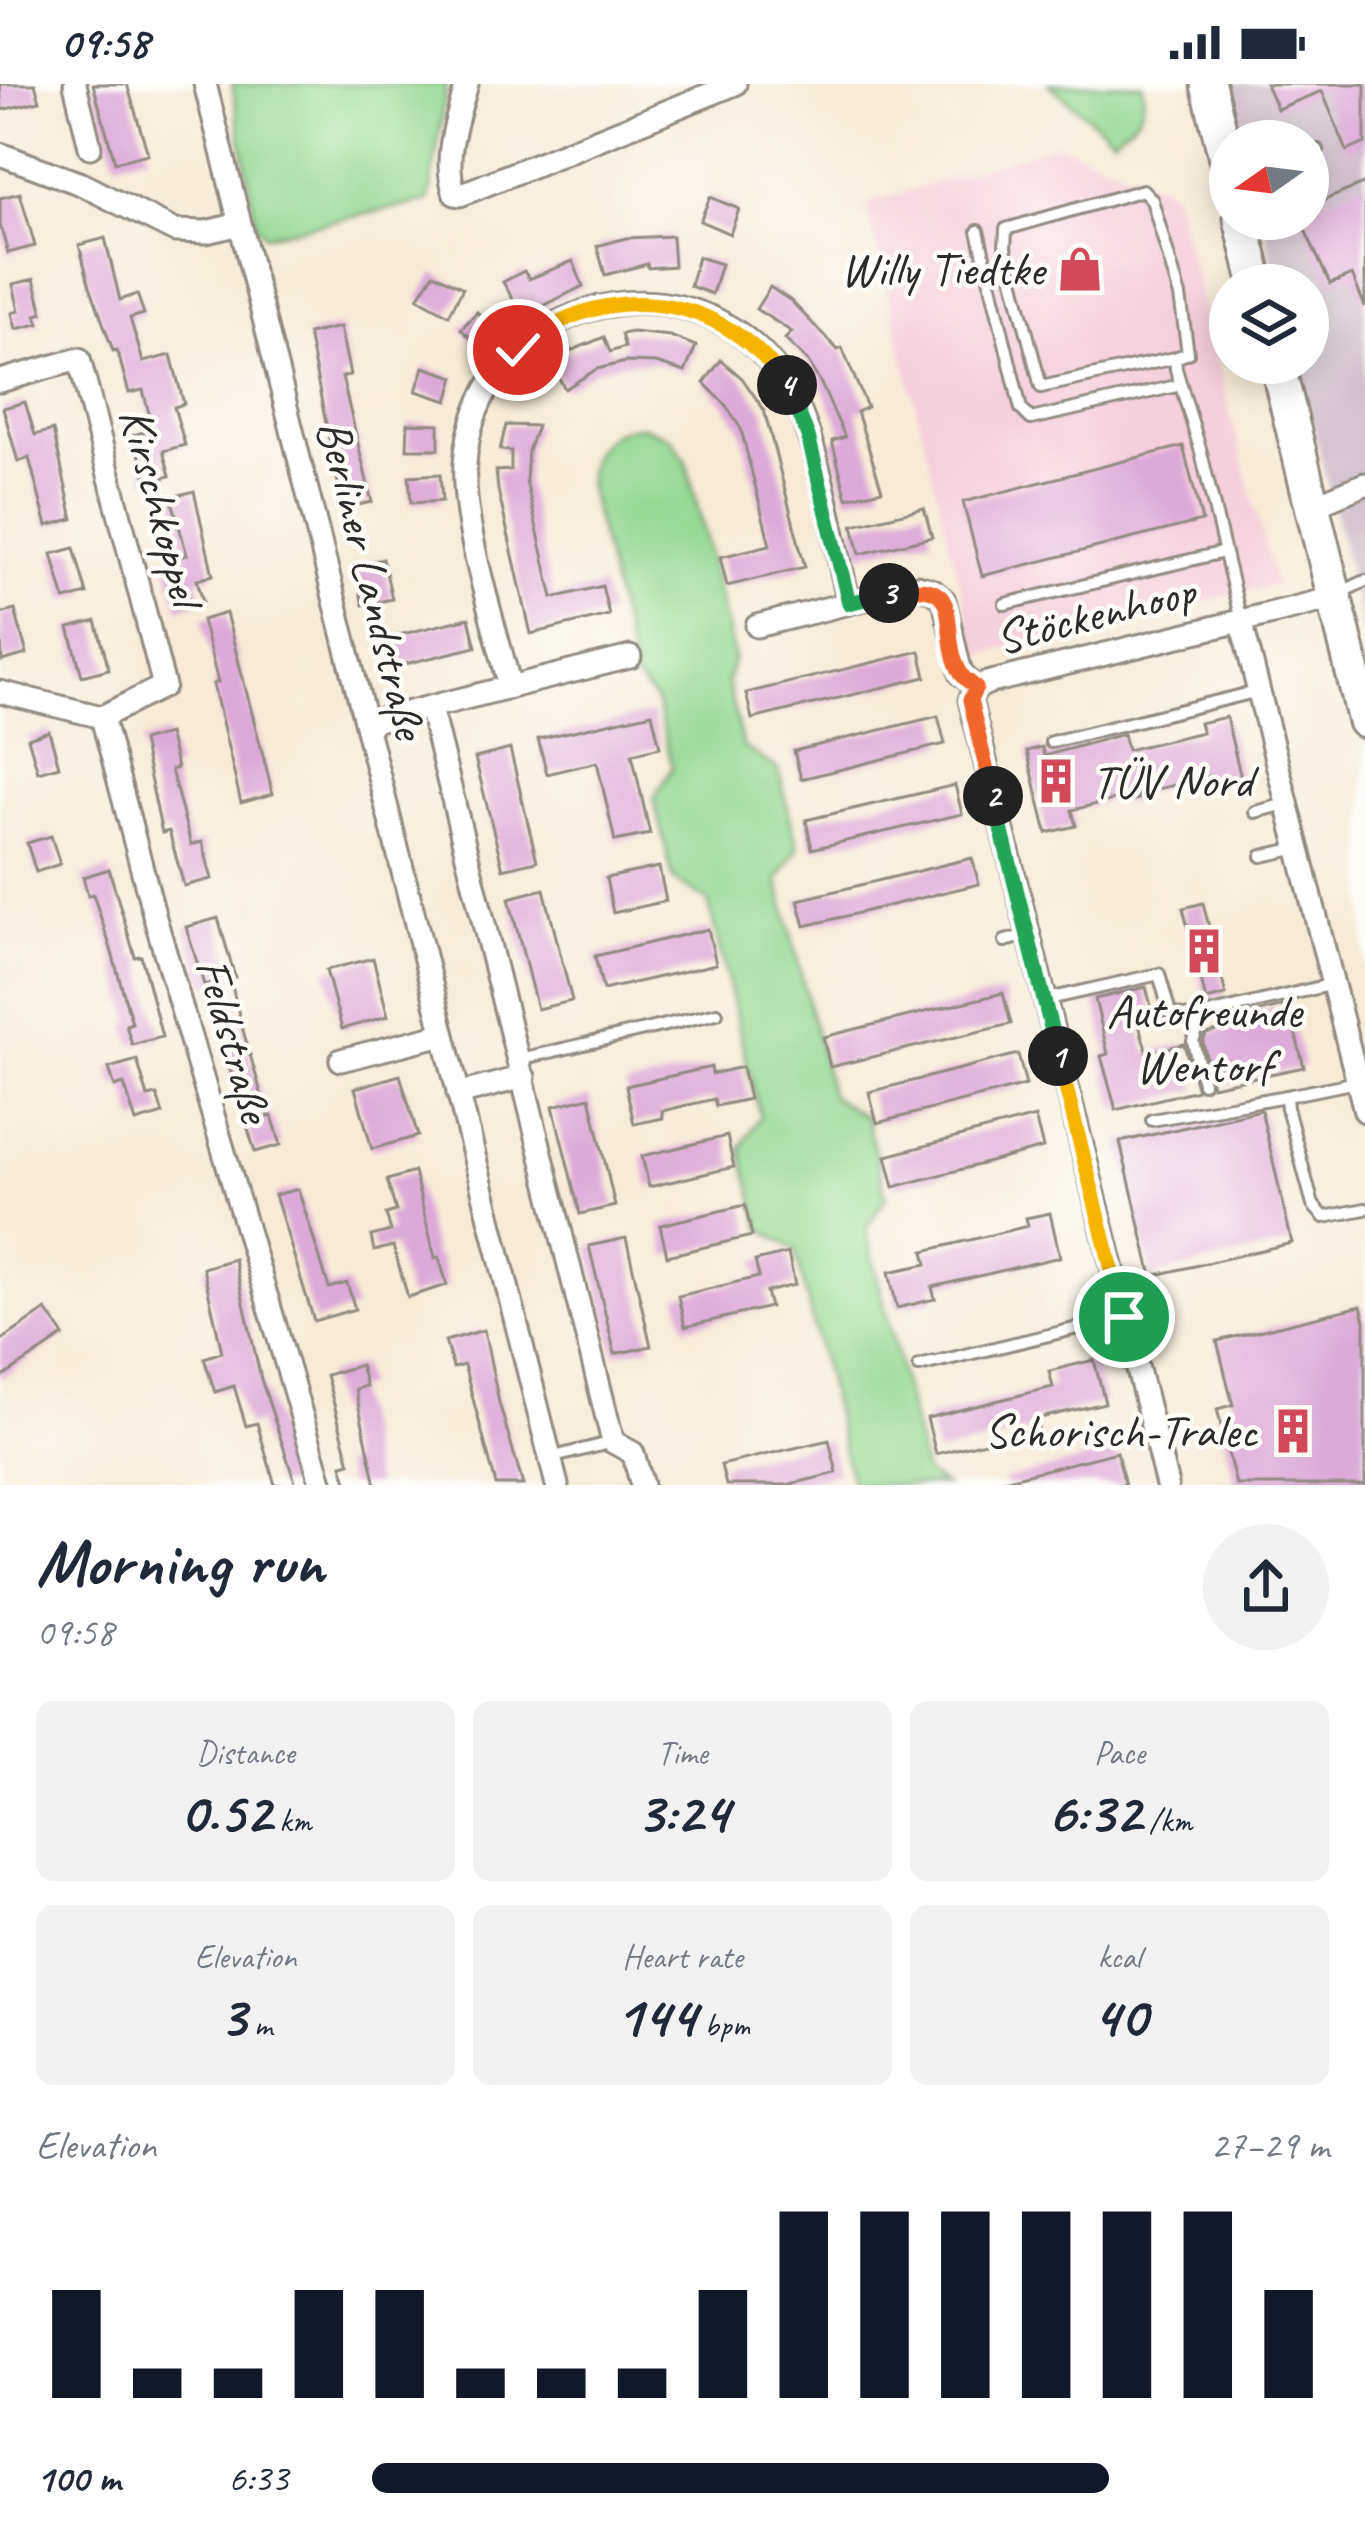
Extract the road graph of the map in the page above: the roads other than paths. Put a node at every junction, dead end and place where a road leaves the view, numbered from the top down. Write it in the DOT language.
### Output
graph roads {
  1 [pos="75,84"];
  2 [pos="205,84"];
  3 [pos="467,84"];
  4 [pos="735,84"];
  5 [pos="1208,84"];
  6 [pos="1217,120"];
  7 [pos="90,147"];
  8 [pos="0,154"];
  9 [pos="240,224"];
  10 [pos="978,231"];
  11 [pos="1174,358"];
  12 [pos="0,381"];
  13 [pos="1282,384"];
  14 [pos="1181,385"];
  15 [pos="1365,484"];
  16 [pos="1312,506"];
  17 [pos="1224,552"];
  18 [pos="1365,580"];
  19 [pos="1334,598"];
  20 [pos="849,603"];
  21 [pos="1005,604"];
  22 [pos="1241,621"];
  23 [pos="757,626"];
  24 [pos="630,657"];
  25 [pos="510,687"];
  26 [pos="976,688"];
  27 [pos="1258,691"];
  28 [pos="0,692"];
  29 [pos="430,707"];
  30 [pos="102,716"];
  31 [pos="1365,722"];
  32 [pos="365,723"];
  33 [pos="1051,742"];
  34 [pos="1287,804"];
  35 [pos="1255,812"];
  36 [pos="1298,848"];
  37 [pos="1262,856"];
  38 [pos="1028,935"];
  39 [pos="1005,941"];
  40 [pos="1333,984"];
  41 [pos="1044,1000"];
  42 [pos="717,1013"];
  43 [pos="1202,1017"];
  44 [pos="443,1034"];
  45 [pos="341,1060"];
  46 [pos="522,1068"];
  47 [pos="1358,1082"];
  48 [pos="1203,1083"];
  49 [pos="458,1094"];
  50 [pos="1286,1096"];
  51 [pos="1365,1111"];
  52 [pos="1152,1120"];
  53 [pos="1365,1209"];
  54 [pos="1124,1317"];
  55 [pos="919,1366"];
  56 [pos="614,1442"];
  57 [pos="550,1458"];
  58 [pos="322,1485"];
  59 [pos="557,1485"];
  60 [pos="642,1485"];
  61 [pos="1167,1485"];
  1 -- 7 [label="street"];
  2 -- 9 [label="street, Berliner Landstraße"];
  3 -- 4 [label="street"];
  5 -- 6 [label="main road"];
  8 -- 9 [label="street"];
  9 -- 32 [label="street, Berliner Landstraße"];
  10 -- 14 [label="lane"];
  11 -- 11 [label="lane"];
  11 -- 14 [label="lane"];
  12 -- 30 [label="street, Kirschkoppel"];
  13 -- 16 [label="main road"];
  14 -- 17 [label="lane"];
  15 -- 16 [label="street"];
  16 -- 19 [label="main road"];
  17 -- 21 [label="lane"];
  17 -- 22 [label="lane"];
  18 -- 19 [label="lane"];
  19 -- 22 [label="street, Stöckenhoop"];
  19 -- 31 [label="main road"];
  20 -- 23 [label="street"];
  20 -- 25 [label="street"];
  20 -- 26 [label="street"];
  22 -- 26 [label="street, Stöckenhoop"];
  22 -- 27 [label="street"];
  24 -- 25 [label="street"];
  25 -- 29 [label="street"];
  26 -- 38 [label="street, Stöckenhoop"];
  27 -- 33 [label="lane"];
  27 -- 34 [label="street"];
  28 -- 30 [label="street"];
  29 -- 32 [label="street"];
  29 -- 46 [label="street, Berliner Landstraße"];
  30 -- 58 [label="street, Feldstraße"];
  32 -- 44 [label="street, Berliner Landstraße"];
  34 -- 35 [label="lane"];
  34 -- 36 [label="street"];
  36 -- 37 [label="lane"];
  36 -- 40 [label="street"];
  38 -- 39 [label="lane"];
  38 -- 41 [label="street, Stöckenhoop"];
  40 -- 43 [label="lane"];
  40 -- 47 [label="street"];
  41 -- 43 [label="lane"];
  41 -- 54 [label="street, Stöckenhoop"];
  42 -- 46 [label="lane"];
  43 -- 48 [label="lane"];
  44 -- 45 [label="street"];
  44 -- 49 [label="street, Berliner Landstraße"];
  46 -- 49 [label="street"];
  46 -- 56 [label="street, Berliner Landstraße"];
  47 -- 50 [label="lane"];
  47 -- 51 [label="street"];
  49 -- 57 [label="street, Berliner Landstraße"];
  50 -- 52 [label="lane"];
  50 -- 53 [label="lane"];
  54 -- 55 [label="lane"];
  54 -- 61 [label="street, Stöckenhoop"];
  56 -- 57 [label="lane"];
  56 -- 60 [label="street, Berliner Landstraße"];
  57 -- 59 [label="street, Berliner Landstraße"];
}
